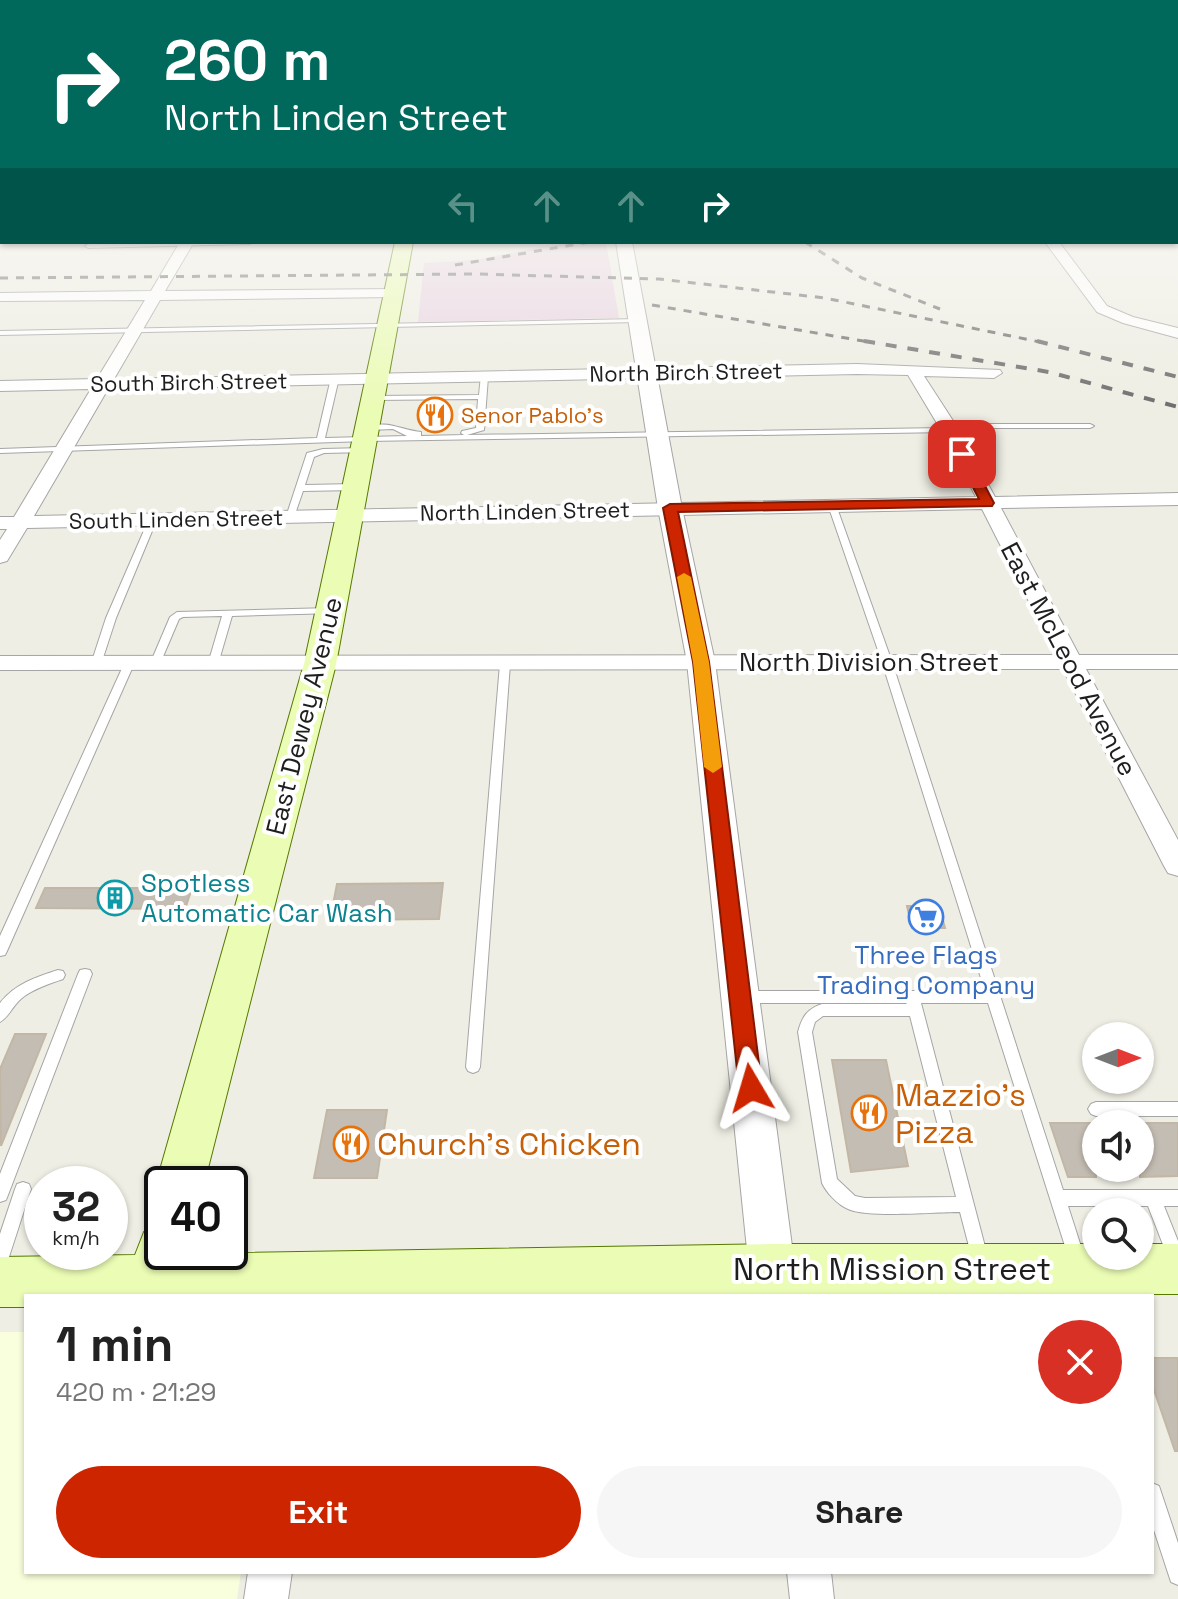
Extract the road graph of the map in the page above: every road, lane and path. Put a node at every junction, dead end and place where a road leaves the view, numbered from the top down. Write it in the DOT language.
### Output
graph roads {
  1 [pos="174,262"];
  2 [pos="401,262"];
  3 [pos="628,262"];
  4 [pos="1067,262"];
  5 [pos="395,293"];
  6 [pos="153,295"];
  7 [pos="0,297"];
  8 [pos="638,320"];
  9 [pos="389,325"];
  10 [pos="134,330"];
  11 [pos="0,333"];
  12 [pos="1178,333"];
  13 [pos="912,369"];
  14 [pos="649,373"];
  15 [pos="994,373"];
  16 [pos="484,377"];
  17 [pos="335,378"];
  18 [pos="102,384"];
  19 [pos="0,386"];
  20 [pos="376,388"];
  21 [pos="482,397"];
  22 [pos="1090,426"];
  23 [pos="949,428"];
  24 [pos="658,433"];
  25 [pos="366,439"];
  26 [pos="320,441"];
  27 [pos="63,449"];
  28 [pos="0,451"];
  29 [pos="299,488"];
  30 [pos="1178,499"];
  31 [pos="354,501"];
  32 [pos="987,503"];
  33 [pos="832,505"];
  34 [pos="670,508"];
  35 [pos="290,517"];
  36 [pos="153,519"];
  37 [pos="10,523"];
  38 [pos="0,557"];
  39 [pos="331,611"];
  40 [pos="228,613"];
  41 [pos="701,662"];
  42 [pos="887,662"];
  43 [pos="1178,662"];
  44 [pos="0,663"];
  45 [pos="1072,663"];
  46 [pos="96,664"];
  47 [pos="129,664"];
  48 [pos="155,664"];
  49 [pos="213,664"];
  50 [pos="320,664"];
  51 [pos="505,664"];
  52 [pos="1178,866"];
  53 [pos="0,951"];
  54 [pos="85,974"];
  55 [pos="58,975"];
  56 [pos="740,997"];
  57 [pos="994,997"];
  58 [pos="914,1004"];
  59 [pos="0,1016"];
  60 [pos="473,1067"];
  61 [pos="1096,1109"];
  62 [pos="1178,1109"];
  63 [pos="185,1166"];
  64 [pos="23,1189"];
  65 [pos="0,1195"];
  66 [pos="1058,1198"];
  67 [pos="1082,1198"];
  68 [pos="1154,1198"];
  69 [pos="1178,1198"];
  70 [pos="1154,1201"];
  71 [pos="965,1204"];
  72 [pos="0,1260"];
  73 [pos="1178,1262"];
  74 [pos="144,1267"];
  75 [pos="982,1269"];
  76 [pos="1178,1269"];
  77 [pos="194,1270"];
  78 [pos="1083,1276"];
  79 [pos="0,1282"];
  80 [pos="774,1283"];
  81 [pos="316,1287"];
  82 [pos="1154,1499"];
  83 [pos="270,1574"];
  84 [pos="809,1574"];
  85 [pos="1178,1575"];
  86 [pos="266,1599"];
  87 [pos="812,1599"];
  1 -- 6 [label="street"];
  2 -- 5 [label="main road, East Dewey Avenue"];
  3 -- 8 [label="street"];
  4 -- 12 [label="street"];
  5 -- 6 [label="street"];
  5 -- 9 [label="main road, East Dewey Avenue"];
  6 -- 7 [label="street"];
  6 -- 10 [label="street"];
  8 -- 9 [label="lane"];
  8 -- 14 [label="street"];
  9 -- 10 [label="lane"];
  9 -- 20 [label="main road, East Dewey Avenue"];
  10 -- 11 [label="lane"];
  10 -- 18 [label="street"];
  13 -- 14 [label="street, North Birch Street"];
  13 -- 15 [label="street, North Birch Street"];
  13 -- 23 [label="street, East McLeod Avenue"];
  14 -- 16 [label="street, North Birch Street"];
  14 -- 24 [label="street"];
  16 -- 20 [label="street, North Birch Street"];
  16 -- 21 [label="lane"];
  17 -- 18 [label="street, South Birch Street"];
  17 -- 20 [label="street, South Birch Street"];
  17 -- 26 [label="lane"];
  18 -- 19 [label="street, South Birch Street"];
  18 -- 27 [label="street"];
  20 -- 21 [label="lane"];
  20 -- 25 [label="main road, East Dewey Avenue"];
  21 -- 25 [label="lane"];
  22 -- 23 [label="lane"];
  23 -- 24 [label="lane"];
  23 -- 32 [label="street, East McLeod Avenue"];
  24 -- 25 [label="lane"];
  24 -- 34 [label="street"];
  25 -- 26 [label="lane"];
  25 -- 29 [label="lane"];
  25 -- 31 [label="main road, East Dewey Avenue"];
  26 -- 27 [label="lane"];
  27 -- 28 [label="lane"];
  27 -- 37 [label="street"];
  29 -- 31 [label="lane"];
  29 -- 35 [label="lane"];
  30 -- 32 [label="street, North Linden Street"];
  31 -- 34 [label="street, North Linden Street"];
  31 -- 35 [label="street, South Linden Street"];
  31 -- 39 [label="main road, East Dewey Avenue"];
  32 -- 33 [label="street, North Linden Street"];
  32 -- 45 [label="street, East McLeod Avenue"];
  33 -- 34 [label="street, North Linden Street"];
  33 -- 42 [label="lane"];
  34 -- 41 [label="street"];
  35 -- 36 [label="street, South Linden Street"];
  36 -- 37 [label="street, South Linden Street"];
  36 -- 46 [label="lane"];
  37 -- 38 [label="street"];
  39 -- 40 [label="lane"];
  39 -- 50 [label="main road, East Dewey Avenue"];
  40 -- 48 [label="lane"];
  40 -- 49 [label="lane"];
  41 -- 42 [label="street, North Division Street"];
  41 -- 51 [label="street, North Division Street"];
  41 -- 56 [label="street"];
  42 -- 45 [label="street, North Division Street"];
  42 -- 57 [label="lane"];
  43 -- 45 [label="street, North Division Street"];
  44 -- 46 [label="street, North Division Street"];
  45 -- 52 [label="street, East McLeod Avenue"];
  46 -- 47 [label="street, North Division Street"];
  47 -- 48 [label="street, North Division Street"];
  47 -- 53 [label="lane"];
  48 -- 49 [label="street, North Division Street"];
  49 -- 50 [label="street, North Division Street"];
  50 -- 51 [label="street, North Division Street"];
  50 -- 63 [label="main road, East Dewey Avenue"];
  51 -- 60 [label="lane"];
  54 -- 65 [label="lane"];
  55 -- 59 [label="lane"];
  56 -- 58 [label="lane"];
  56 -- 80 [label="street"];
  57 -- 58 [label="lane"];
  57 -- 66 [label="lane"];
  58 -- 71 [label="lane"];
  58 -- 71 [label="lane"];
  61 -- 62 [label="lane"];
  64 -- 72 [label="lane"];
  66 -- 67 [label="lane"];
  66 -- 78 [label="lane"];
  68 -- 69 [label="lane"];
  70 -- 73 [label="lane"];
  71 -- 75 [label="lane"];
  74 -- 79 [label="main road, North Mission Street"];
  75 -- 78 [label="main road, North Mission Street"];
  75 -- 80 [label="main road, North Mission Street"];
  76 -- 78 [label="main road, North Mission Street"];
  77 -- 81 [label="main road, North Mission Street"];
  80 -- 81 [label="main road, North Mission Street"];
  82 -- 85 [label="lane"];
  83 -- 86 [label="street"];
  84 -- 87 [label="street"];
}
